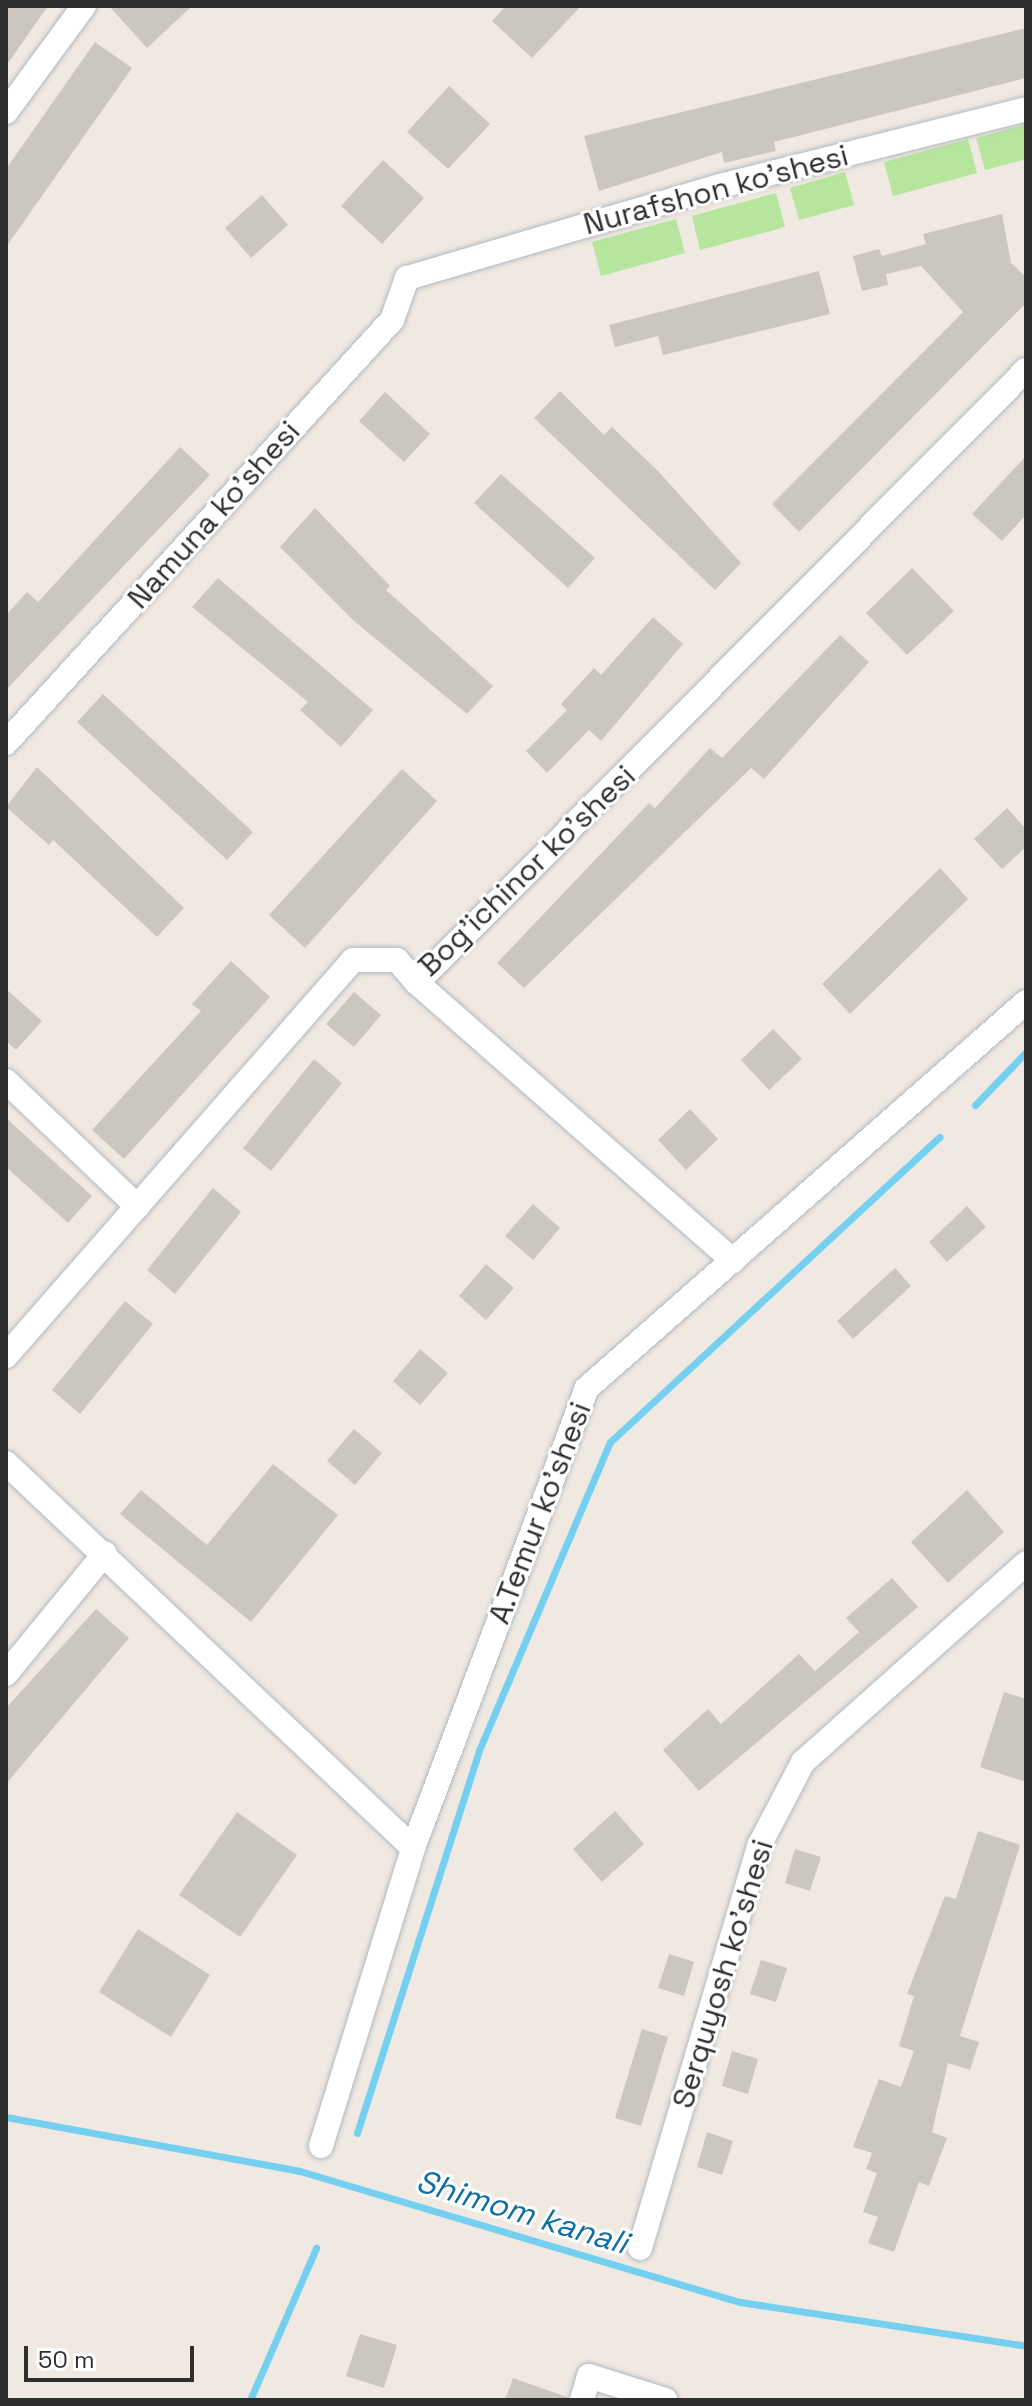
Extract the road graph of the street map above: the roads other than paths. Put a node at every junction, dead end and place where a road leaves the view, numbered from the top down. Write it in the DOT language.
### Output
graph roads {
  1 [pos="84,6"];
  2 [pos="1026,109"];
  3 [pos="6,112"];
  4 [pos="407,278"];
  5 [pos="1026,370"];
  6 [pos="6,743"];
  7 [pos="417,983"];
  8 [pos="1026,1002"];
  9 [pos="6,1081"];
  10 [pos="138,1207"];
  11 [pos="733,1261"];
  12 [pos="6,1356"];
  13 [pos="6,1463"];
  14 [pos="105,1553"];
  15 [pos="1026,1563"];
  16 [pos="6,1674"];
  17 [pos="413,1848"];
  18 [pos="321,2146"];
  19 [pos="640,2248"];
  20 [pos="582,2400"];
  21 [pos="665,2400"];
  1 -- 3 [label="street"];
  2 -- 4 [label="street, Nurafshon ko'shesi"];
  4 -- 6 [label="street, Namuna ko'shesi"];
  5 -- 7 [label="street, Bog'ichinor ko'shesi"];
  7 -- 10 [label="street, Bog'ichinor ko'shesi"];
  7 -- 11 [label="street"];
  8 -- 11 [label="street, A.Temur ko'shesi"];
  9 -- 10 [label="street"];
  10 -- 12 [label="street, Bog'ichinor ko'shesi"];
  11 -- 17 [label="street, A.Temur ko'shesi"];
  13 -- 14 [label="street"];
  14 -- 16 [label="street"];
  14 -- 17 [label="street"];
  15 -- 19 [label="street, Serquyosh ko'shesi"];
  17 -- 18 [label="street, A.Temur ko'shesi"];
  20 -- 21 [label="street"];
}
